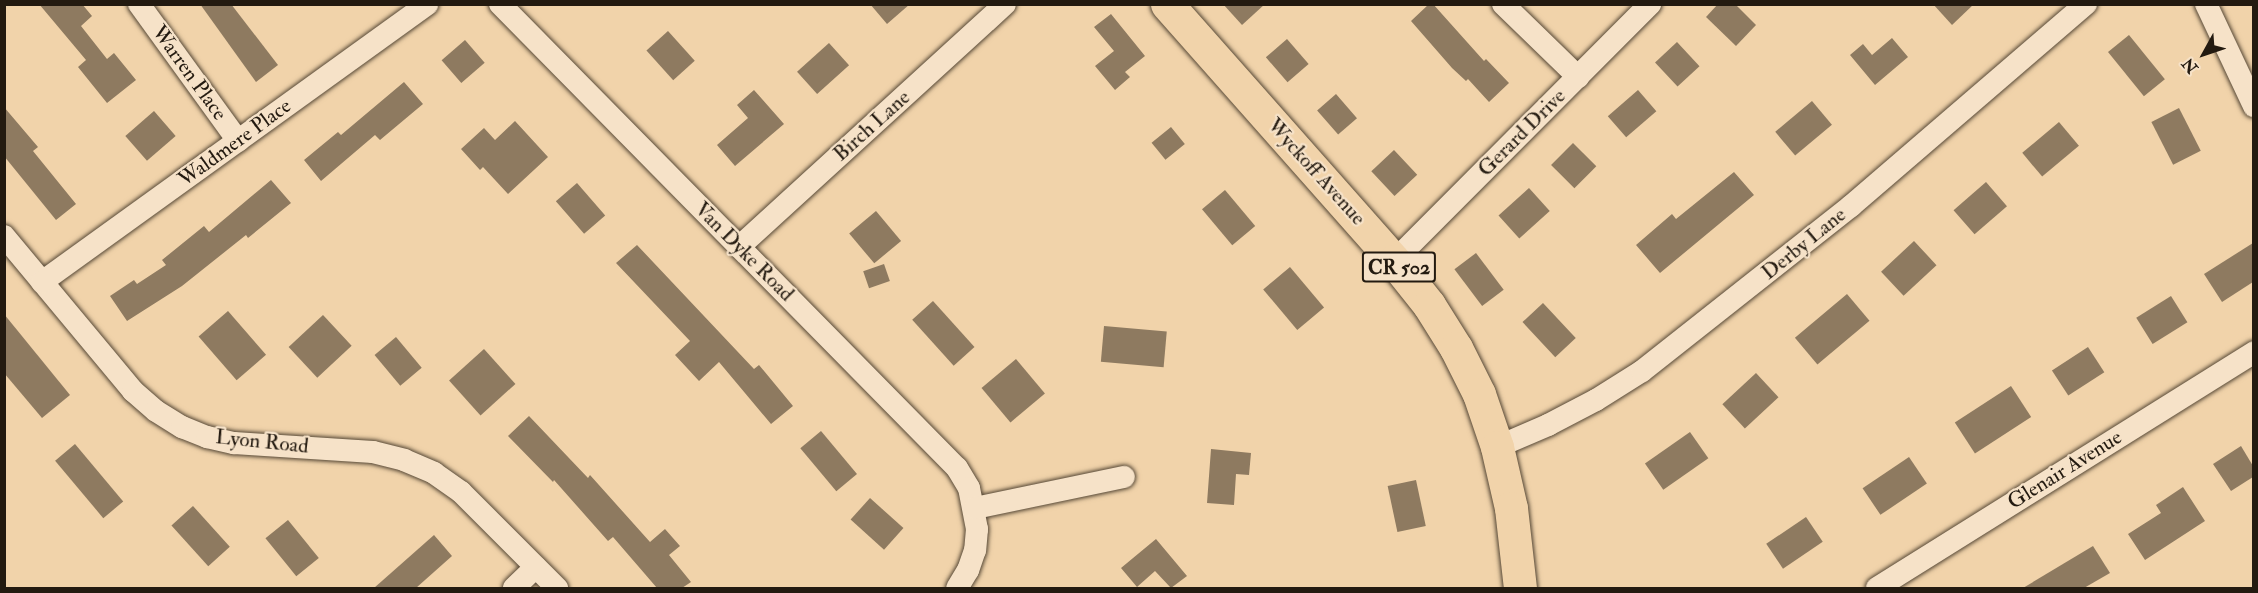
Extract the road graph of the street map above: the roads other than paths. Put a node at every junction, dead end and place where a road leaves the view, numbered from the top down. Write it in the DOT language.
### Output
graph roads {
  1 [pos="139,4"];
  2 [pos="427,4"];
  3 [pos="500,4"];
  4 [pos="1005,4"];
  5 [pos="1167,4"];
  6 [pos="1503,4"];
  7 [pos="1650,4"];
  8 [pos="2086,4"];
  9 [pos="2206,4"];
  10 [pos="1578,77"];
  11 [pos="2253,106"];
  12 [pos="238,141"];
  13 [pos="4,236"];
  14 [pos="739,247"];
  15 [pos="1394,261"];
  16 [pos="42,282"];
  17 [pos="2253,352"];
  18 [pos="1497,447"];
  19 [pos="1124,477"];
  20 [pos="975,508"];
  21 [pos="536,567"];
  22 [pos="514,588"];
  23 [pos="557,588"];
  24 [pos="957,588"];
  25 [pos="1520,588"];
  26 [pos="1877,588"];
  1 -- 12 [label="street, Warren Place"];
  2 -- 12 [label="street, Waldmere Place"];
  3 -- 14 [label="street, Van Dyke Road"];
  4 -- 14 [label="street, Birch Lane"];
  5 -- 15 [label="main road, Wyckoff Avenue / CR 502"];
  6 -- 10 [label="street"];
  7 -- 10 [label="street, Gerard Drive"];
  8 -- 18 [label="street, Derby Lane"];
  9 -- 11 [label="street"];
  10 -- 15 [label="street, Gerard Drive"];
  12 -- 16 [label="street, Waldmere Place"];
  13 -- 16 [label="street, Lyon Road"];
  14 -- 20 [label="street, Van Dyke Road"];
  15 -- 18 [label="main road, Wyckoff Avenue / CR 502"];
  16 -- 21 [label="street, Lyon Road"];
  17 -- 26 [label="street, Glenair Avenue"];
  18 -- 25 [label="main road, Wyckoff Avenue / CR 502"];
  19 -- 20 [label="street"];
  20 -- 24 [label="street, Van Dyke Road"];
  21 -- 22 [label="street"];
  21 -- 23 [label="street, Lyon Road"];
}
